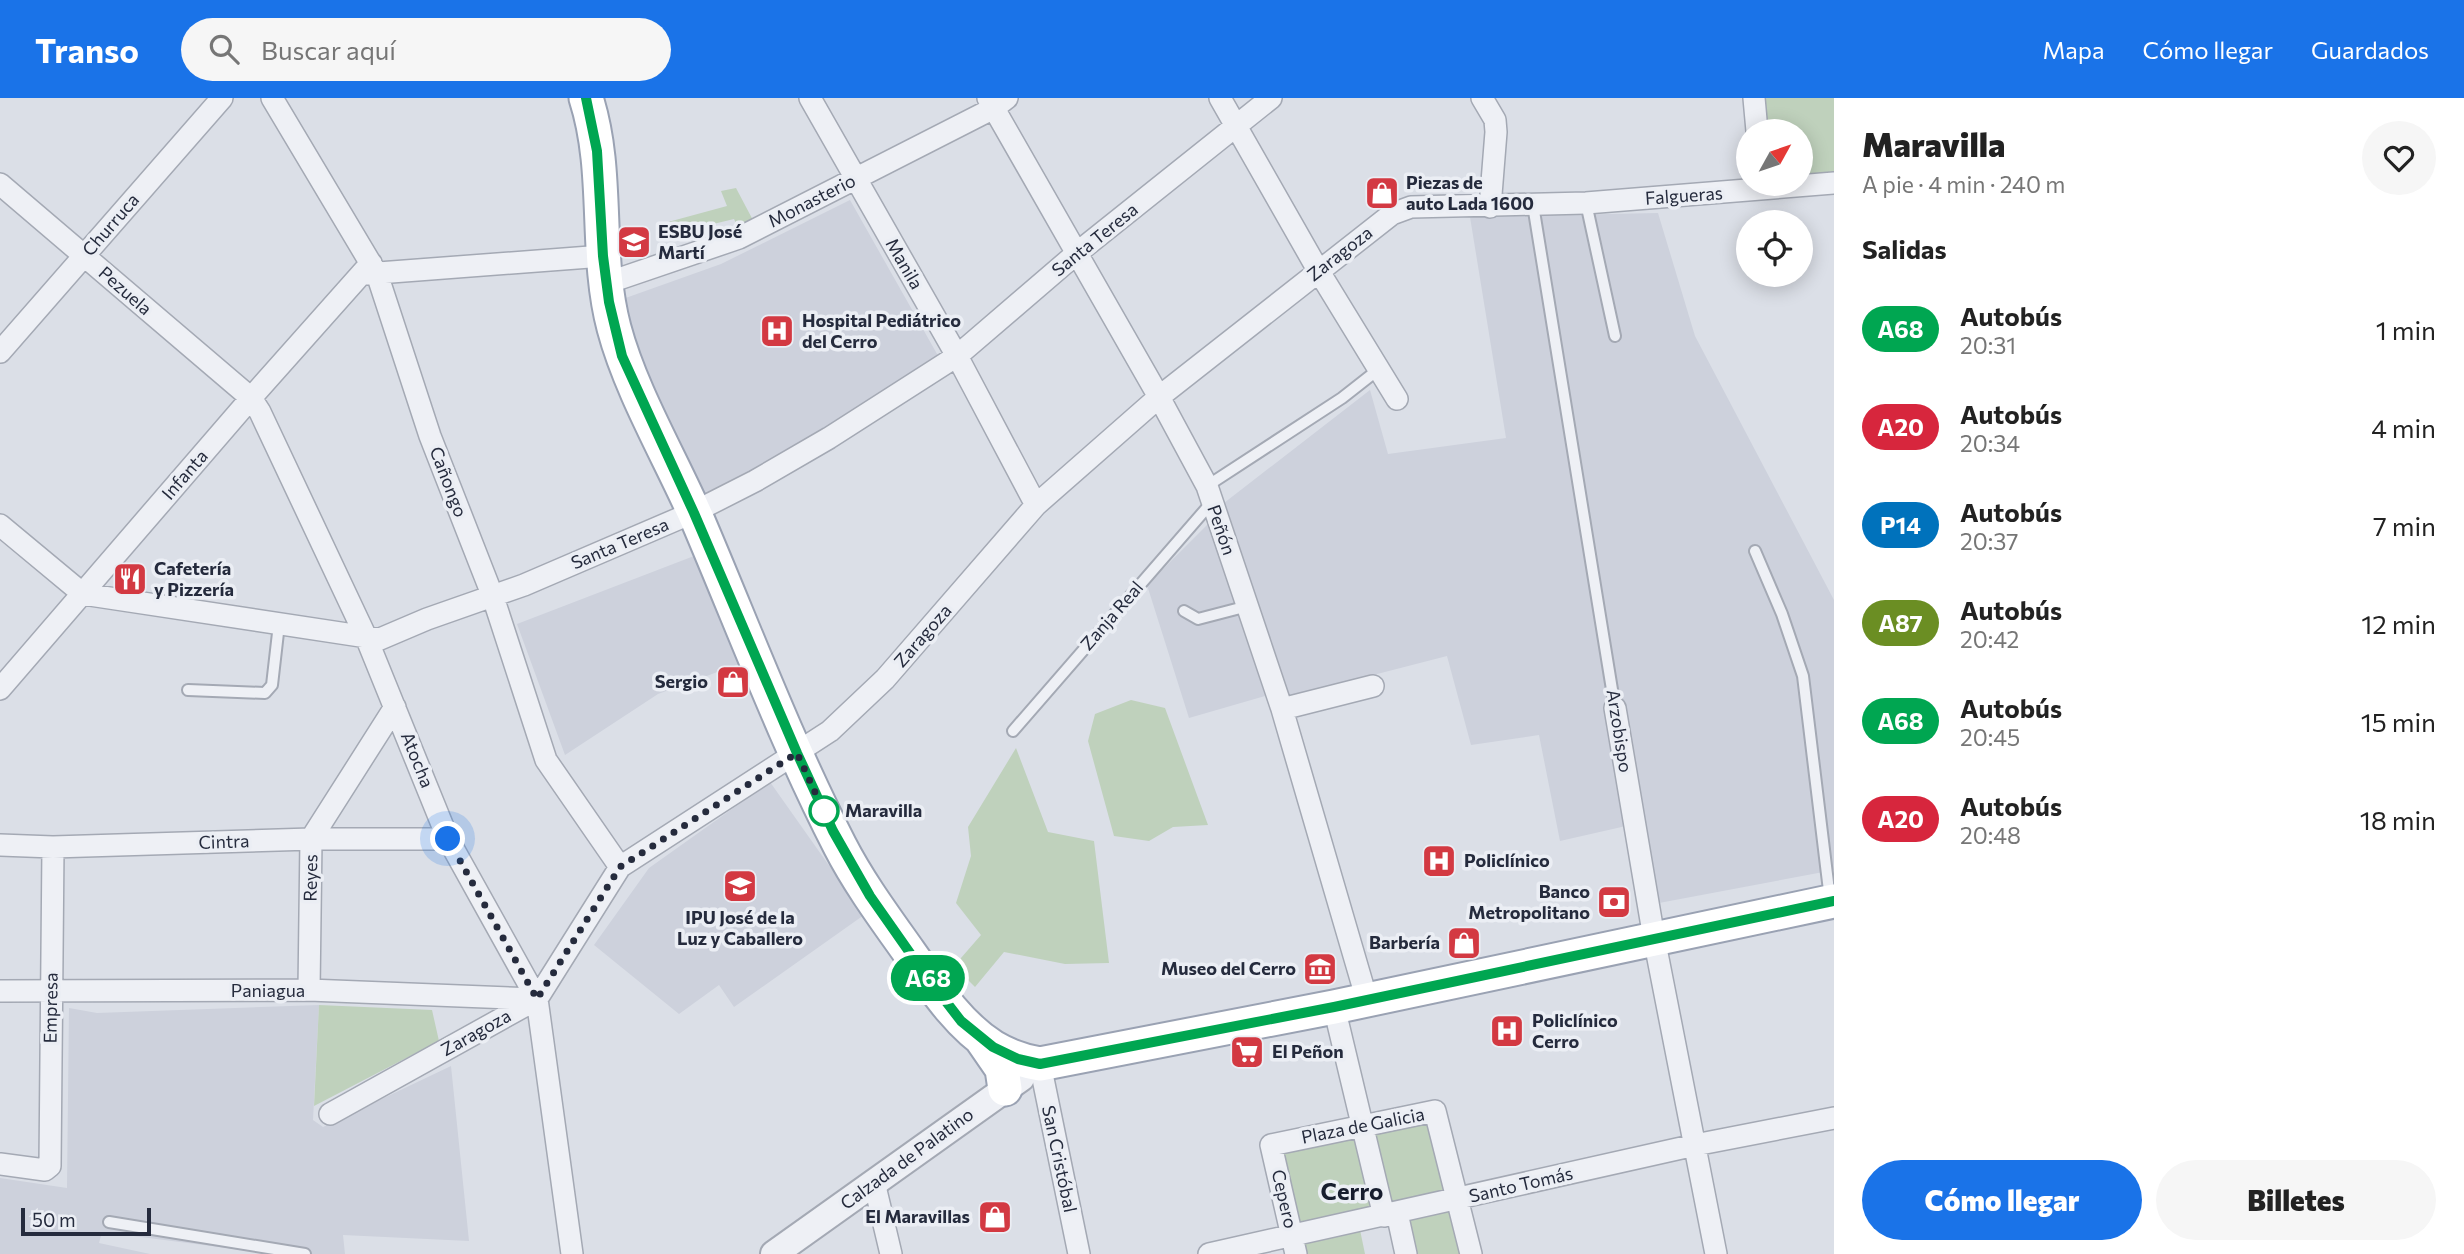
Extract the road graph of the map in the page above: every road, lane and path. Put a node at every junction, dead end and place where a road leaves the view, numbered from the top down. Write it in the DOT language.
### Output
graph roads {
  1 [pos="222,98"];
  2 [pos="272,98"];
  3 [pos="586,98"];
  4 [pos="810,98"];
  5 [pos="1220,98"];
  6 [pos="1271,98"];
  7 [pos="1482,98"];
  8 [pos="1754,98"];
  9 [pos="996,101"];
  10 [pos="1755,119"];
  11 [pos="1236,128"];
  12 [pos="855,179"];
  13 [pos="1834,183"];
  14 [pos="0,184"];
  15 [pos="1813,184"];
  16 [pos="1736,189"];
  17 [pos="1587,203"];
  18 [pos="1533,205"];
  19 [pos="1490,206"];
  20 [pos="1077,253"];
  21 [pos="84,256"];
  22 [pos="605,269"];
  23 [pos="1318,270"];
  24 [pos="370,271"];
  25 [pos="1615,335"];
  26 [pos="0,352"];
  27 [pos="957,356"];
  28 [pos="1379,369"];
  29 [pos="1159,397"];
  30 [pos="251,398"];
  31 [pos="1397,399"];
  32 [pos="1209,494"];
  33 [pos="1037,505"];
  34 [pos="694,513"];
  35 [pos="0,525"];
  36 [pos="1755,551"];
  37 [pos="83,594"];
  38 [pos="493,597"];
  39 [pos="1248,606"];
  40 [pos="1184,611"];
  41 [pos="279,624"];
  42 [pos="366,637"];
  43 [pos="1373,686"];
  44 [pos="0,689"];
  45 [pos="188,690"];
  46 [pos="395,707"];
  47 [pos="1615,708"];
  48 [pos="1282,709"];
  49 [pos="1013,731"];
  50 [pos="797,753"];
  51 [pos="311,839"];
  52 [pos="448,839"];
  53 [pos="0,845"];
  54 [pos="53,847"];
  55 [pos="620,867"];
  56 [pos="1832,901"];
  57 [pos="1654,939"];
  58 [pos="309,990"];
  59 [pos="0,991"];
  60 [pos="50,992"];
  61 [pos="537,999"];
  62 [pos="1367,1000"];
  63 [pos="1334,1007"];
  64 [pos="978,1036"];
  65 [pos="1040,1064"];
  66 [pos="1005,1089"];
  67 [pos="330,1114"];
  68 [pos="1834,1118"];
  69 [pos="1361,1125"];
  70 [pos="1271,1145"];
  71 [pos="1695,1145"];
  72 [pos="0,1164"];
  73 [pos="874,1182"];
  74 [pos="1457,1200"];
  75 [pos="1390,1214"];
  76 [pos="109,1222"];
  77 [pos="1294,1245"];
  78 [pos="305,1254"];
  79 [pos="572,1254"];
  80 [pos="774,1254"];
  81 [pos="891,1254"];
  82 [pos="1079,1254"];
  83 [pos="1209,1254"];
  84 [pos="1406,1254"];
  85 [pos="1471,1254"];
  86 [pos="1716,1254"];
  1 -- 21 [label="street, Churruca"];
  2 -- 24 [label="street, Cañongo"];
  3 -- 22 [label="main road"];
  4 -- 12 [label="street, Manila"];
  5 -- 11 [label="street"];
  6 -- 11 [label="street, Santa Teresa"];
  7 -- 19 [label="street"];
  8 -- 10 [label="street"];
  9 -- 12 [label="street, Monasterio"];
  9 -- 20 [label="street, Peñón"];
  11 -- 20 [label="street, Santa Teresa"];
  11 -- 23 [label="street"];
  12 -- 22 [label="street, Monasterio"];
  12 -- 27 [label="street, Manila"];
  13 -- 15 [label="street, Falgueras"];
  14 -- 21 [label="street, Pezuela"];
  16 -- 17 [label="street, Falgueras"];
  17 -- 18 [label="street, Falgueras"];
  17 -- 25 [label="lane"];
  18 -- 19 [label="street, Zaragoza"];
  18 -- 47 [label="lane, Arzobispo"];
  19 -- 23 [label="street, Zaragoza"];
  20 -- 27 [label="street, Santa Teresa"];
  20 -- 29 [label="street, Peñón"];
  21 -- 26 [label="street, Churruca"];
  21 -- 30 [label="street, Pezuela"];
  22 -- 24 [label="street, Monasterio"];
  22 -- 34 [label="main road"];
  23 -- 28 [label="street"];
  23 -- 29 [label="street, Zaragoza"];
  24 -- 30 [label="street, Infanta"];
  24 -- 38 [label="street, Cañongo"];
  27 -- 33 [label="street, Manila"];
  27 -- 34 [label="street, Santa Teresa"];
  28 -- 31 [label="street"];
  28 -- 32 [label="lane, Zanja Real"];
  29 -- 32 [label="street, Peñón"];
  29 -- 33 [label="street, Zaragoza"];
  30 -- 37 [label="street, Infanta"];
  30 -- 42 [label="street, Atocha"];
  32 -- 39 [label="street, Peñón"];
  32 -- 49 [label="lane, Zanja Real"];
  33 -- 50 [label="street, Zaragoza"];
  34 -- 38 [label="street, Santa Teresa"];
  34 -- 50 [label="main road"];
  35 -- 37 [label="street"];
  36 -- 56 [label="lane"];
  37 -- 41 [label="street, Santa Teresa"];
  37 -- 44 [label="street, Infanta"];
  38 -- 42 [label="street, Santa Teresa"];
  38 -- 55 [label="street, Cañongo"];
  39 -- 40 [label="lane"];
  39 -- 48 [label="street, Peñón"];
  41 -- 42 [label="street, Santa Teresa"];
  41 -- 45 [label="lane"];
  42 -- 46 [label="street, Atocha"];
  43 -- 48 [label="street"];
  46 -- 51 [label="street, Reyes"];
  46 -- 52 [label="street, Atocha"];
  47 -- 57 [label="street, Arzobispo"];
  48 -- 62 [label="street, Peñón"];
  50 -- 55 [label="street, Zaragoza"];
  50 -- 64 [label="main road"];
  51 -- 52 [label="street, Cintra"];
  51 -- 54 [label="street, Cintra"];
  51 -- 58 [label="street, Reyes"];
  52 -- 61 [label="street, Atocha"];
  53 -- 54 [label="street, Cintra"];
  54 -- 60 [label="street, Empresa"];
  55 -- 61 [label="street, Zaragoza"];
  56 -- 57 [label="main road"];
  57 -- 62 [label="main road"];
  57 -- 71 [label="street, Arzobispo"];
  58 -- 60 [label="street, Paniagua"];
  58 -- 61 [label="street, Paniagua"];
  59 -- 60 [label="street, Paniagua"];
  60 -- 72 [label="street, Empresa"];
  61 -- 67 [label="street, Zaragoza"];
  61 -- 79 [label="street, Atocha"];
  62 -- 63 [label="main road"];
  63 -- 65 [label="main road"];
  63 -- 69 [label="street"];
  64 -- 65 [label="main road"];
  64 -- 66 [label="main road"];
  65 -- 66 [label="street, Calzada de Palatino"];
  65 -- 82 [label="street, San Cristóbal"];
  66 -- 73 [label="street, Calzada de Palatino"];
  68 -- 71 [label="street, Santo Tomás"];
  69 -- 70 [label="street, Plaza de Galicia"];
  69 -- 74 [label="street, Plaza de Galicia"];
  69 -- 75 [label="street"];
  70 -- 77 [label="street, Cepero"];
  71 -- 74 [label="street, Santo Tomás"];
  71 -- 86 [label="street, Arzobispo"];
  73 -- 80 [label="street, Calzada de Palatino"];
  73 -- 81 [label="street"];
  74 -- 75 [label="street, Santo Tomás"];
  74 -- 85 [label="street, Plaza de Galicia"];
  75 -- 77 [label="street, Santo Tomás"];
  75 -- 84 [label="street"];
  76 -- 78 [label="lane"];
  77 -- 83 [label="street, Santo Tomás"];
}
